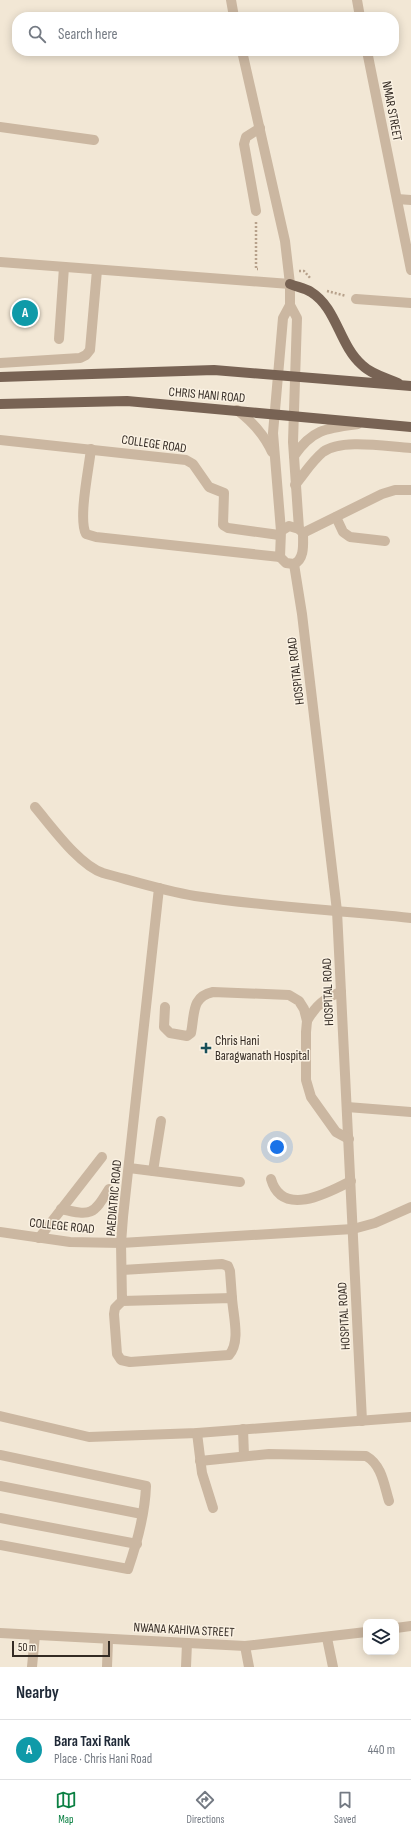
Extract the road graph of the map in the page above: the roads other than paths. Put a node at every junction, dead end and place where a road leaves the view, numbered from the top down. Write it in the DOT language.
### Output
graph roads {
  1 [pos="231,0"];
  2 [pos="357,0"];
  3 [pos="233,12"];
  4 [pos="359,12"];
  5 [pos="243,56"];
  6 [pos="368,56"];
  7 [pos="0,127"];
  8 [pos="260,128"];
  9 [pos="94,140"];
  10 [pos="397,200"];
  11 [pos="411,200"];
  12 [pos="256,211"];
  13 [pos="0,262"];
  14 [pos="64,267"];
  15 [pos="97,270"];
  16 [pos="411,270"];
  17 [pos="290,284"];
  18 [pos="356,299"];
  19 [pos="411,303"];
  20 [pos="290,305"];
  21 [pos="59,339"];
  22 [pos="0,363"];
  23 [pos="277,376"];
  24 [pos="0,377"];
  25 [pos="295,377"];
  26 [pos="408,386"];
  27 [pos="0,404"];
  28 [pos="237,410"];
  29 [pos="274,414"];
  30 [pos="294,416"];
  31 [pos="368,423"];
  32 [pos="411,427"];
  33 [pos="0,440"];
  34 [pos="411,448"];
  35 [pos="91,449"];
  36 [pos="294,456"];
  37 [pos="276,463"];
  38 [pos="295,485"];
  39 [pos="411,490"];
  40 [pos="336,517"];
  41 [pos="301,531"];
  42 [pos="280,533"];
  43 [pos="385,541"];
  44 [pos="280,557"];
  45 [pos="294,564"];
  46 [pos="35,808"];
  47 [pos="159,888"];
  48 [pos="338,911"];
  49 [pos="411,918"];
  50 [pos="341,992"];
  51 [pos="165,1006"];
  52 [pos="307,1021"];
  53 [pos="347,1107"];
  54 [pos="411,1112"];
  55 [pos="161,1121"];
  56 [pos="349,1138"];
  57 [pos="102,1157"];
  58 [pos="129,1168"];
  59 [pos="153,1171"];
  60 [pos="271,1179"];
  61 [pos="351,1180"];
  62 [pos="240,1182"];
  63 [pos="109,1189"];
  64 [pos="411,1207"];
  65 [pos="61,1209"];
  66 [pos="353,1229"];
  67 [pos="0,1232"];
  68 [pos="39,1238"];
  69 [pos="121,1243"];
  70 [pos="122,1270"];
  71 [pos="232,1298"];
  72 [pos="122,1301"];
  73 [pos="0,1416"];
  74 [pos="411,1417"];
  75 [pos="362,1421"];
  76 [pos="243,1429"];
  77 [pos="197,1433"];
  78 [pos="0,1455"];
  79 [pos="244,1456"];
  80 [pos="200,1461"];
  81 [pos="0,1486"];
  82 [pos="389,1501"];
  83 [pos="213,1508"];
  84 [pos="142,1514"];
  85 [pos="0,1518"];
  86 [pos="137,1544"];
  87 [pos="0,1545"];
  88 [pos="411,1626"];
  89 [pos="399,1628"];
  90 [pos="363,1632"];
  91 [pos="0,1633"];
  92 [pos="35,1635"];
  93 [pos="327,1638"];
  94 [pos="108,1640"];
  95 [pos="187,1643"];
  96 [pos="246,1646"];
  97 [pos="32,1667"];
  98 [pos="107,1667"];
  99 [pos="186,1667"];
  100 [pos="249,1667"];
  101 [pos="333,1667"];
  1 -- 3 [label="street"];
  2 -- 4 [label="street"];
  5 -- 8 [label="street"];
  6 -- 10 [label="street, NMAR STREET"];
  7 -- 9 [label="street"];
  8 -- 12 [label="street"];
  8 -- 17 [label="street"];
  10 -- 11 [label="street"];
  10 -- 16 [label="street, NMAR STREET"];
  13 -- 14 [label="street"];
  14 -- 15 [label="street"];
  14 -- 21 [label="street"];
  15 -- 17 [label="street"];
  15 -- 22 [label="street"];
  17 -- 20 [label="street"];
  17 -- 26 [label="main road"];
  18 -- 19 [label="street"];
  20 -- 23 [label="street"];
  20 -- 25 [label="street"];
  23 -- 24 [label="main road, CHRIS HANI ROAD"];
  23 -- 25 [label="main road, CHRIS HANI ROAD"];
  23 -- 29 [label="street"];
  25 -- 26 [label="main road, CHRIS HANI ROAD"];
  25 -- 30 [label="street"];
  27 -- 28 [label="main road, CHRIS HANI ROAD"];
  28 -- 29 [label="main road, CHRIS HANI ROAD"];
  28 -- 37 [label="street"];
  29 -- 30 [label="main road, CHRIS HANI ROAD"];
  29 -- 37 [label="street"];
  30 -- 31 [label="main road, CHRIS HANI ROAD"];
  30 -- 36 [label="street"];
  31 -- 32 [label="main road, CHRIS HANI ROAD"];
  31 -- 36 [label="street"];
  33 -- 35 [label="street, COLLEGE ROAD"];
  34 -- 38 [label="street"];
  35 -- 42 [label="street, COLLEGE ROAD"];
  35 -- 44 [label="street"];
  36 -- 38 [label="street"];
  37 -- 42 [label="street"];
  38 -- 41 [label="street"];
  39 -- 40 [label="street"];
  40 -- 41 [label="street"];
  40 -- 43 [label="street"];
  41 -- 42 [label="street"];
  41 -- 45 [label="street"];
  42 -- 44 [label="street"];
  44 -- 45 [label="street"];
  45 -- 48 [label="street, HOSPITAL ROAD"];
  46 -- 47 [label="street"];
  47 -- 48 [label="street"];
  47 -- 58 [label="street, PAEDIATRIC ROAD"];
  48 -- 49 [label="street"];
  48 -- 50 [label="street, HOSPITAL ROAD"];
  50 -- 52 [label="street"];
  50 -- 53 [label="street, HOSPITAL ROAD"];
  51 -- 52 [label="street"];
  52 -- 56 [label="street"];
  53 -- 54 [label="street"];
  53 -- 56 [label="street, HOSPITAL ROAD"];
  55 -- 59 [label="street"];
  56 -- 61 [label="street, HOSPITAL ROAD"];
  57 -- 65 [label="street"];
  58 -- 59 [label="street"];
  58 -- 69 [label="street, PAEDIATRIC ROAD"];
  59 -- 62 [label="street"];
  60 -- 61 [label="street"];
  61 -- 66 [label="street, HOSPITAL ROAD"];
  63 -- 65 [label="street"];
  64 -- 66 [label="street, PAEDIATRIC ROAD"];
  65 -- 68 [label="street"];
  66 -- 69 [label="street, PAEDIATRIC ROAD"];
  66 -- 75 [label="street, HOSPITAL ROAD"];
  67 -- 68 [label="street, COLLEGE ROAD"];
  68 -- 69 [label="street, COLLEGE ROAD"];
  69 -- 70 [label="street"];
  70 -- 71 [label="street"];
  70 -- 72 [label="street"];
  71 -- 72 [label="street"];
  71 -- 72 [label="street"];
  73 -- 77 [label="street"];
  74 -- 75 [label="street"];
  75 -- 76 [label="street"];
  76 -- 77 [label="street"];
  76 -- 79 [label="street"];
  77 -- 80 [label="street"];
  78 -- 84 [label="street"];
  79 -- 80 [label="street"];
  79 -- 82 [label="street"];
  80 -- 83 [label="street"];
  81 -- 84 [label="street"];
  84 -- 86 [label="street"];
  85 -- 86 [label="street"];
  86 -- 87 [label="street"];
  88 -- 89 [label="street"];
  90 -- 93 [label="street, NWANA KAHIVA STREET"];
  91 -- 92 [label="street, NWANA KAHIVA STREET"];
  92 -- 94 [label="street, NWANA KAHIVA STREET"];
  92 -- 97 [label="street"];
  93 -- 96 [label="street, NWANA KAHIVA STREET"];
  93 -- 101 [label="street"];
  94 -- 95 [label="street, NWANA KAHIVA STREET"];
  94 -- 98 [label="street"];
  95 -- 96 [label="street, NWANA KAHIVA STREET"];
  95 -- 99 [label="street"];
  96 -- 100 [label="street"];
}
